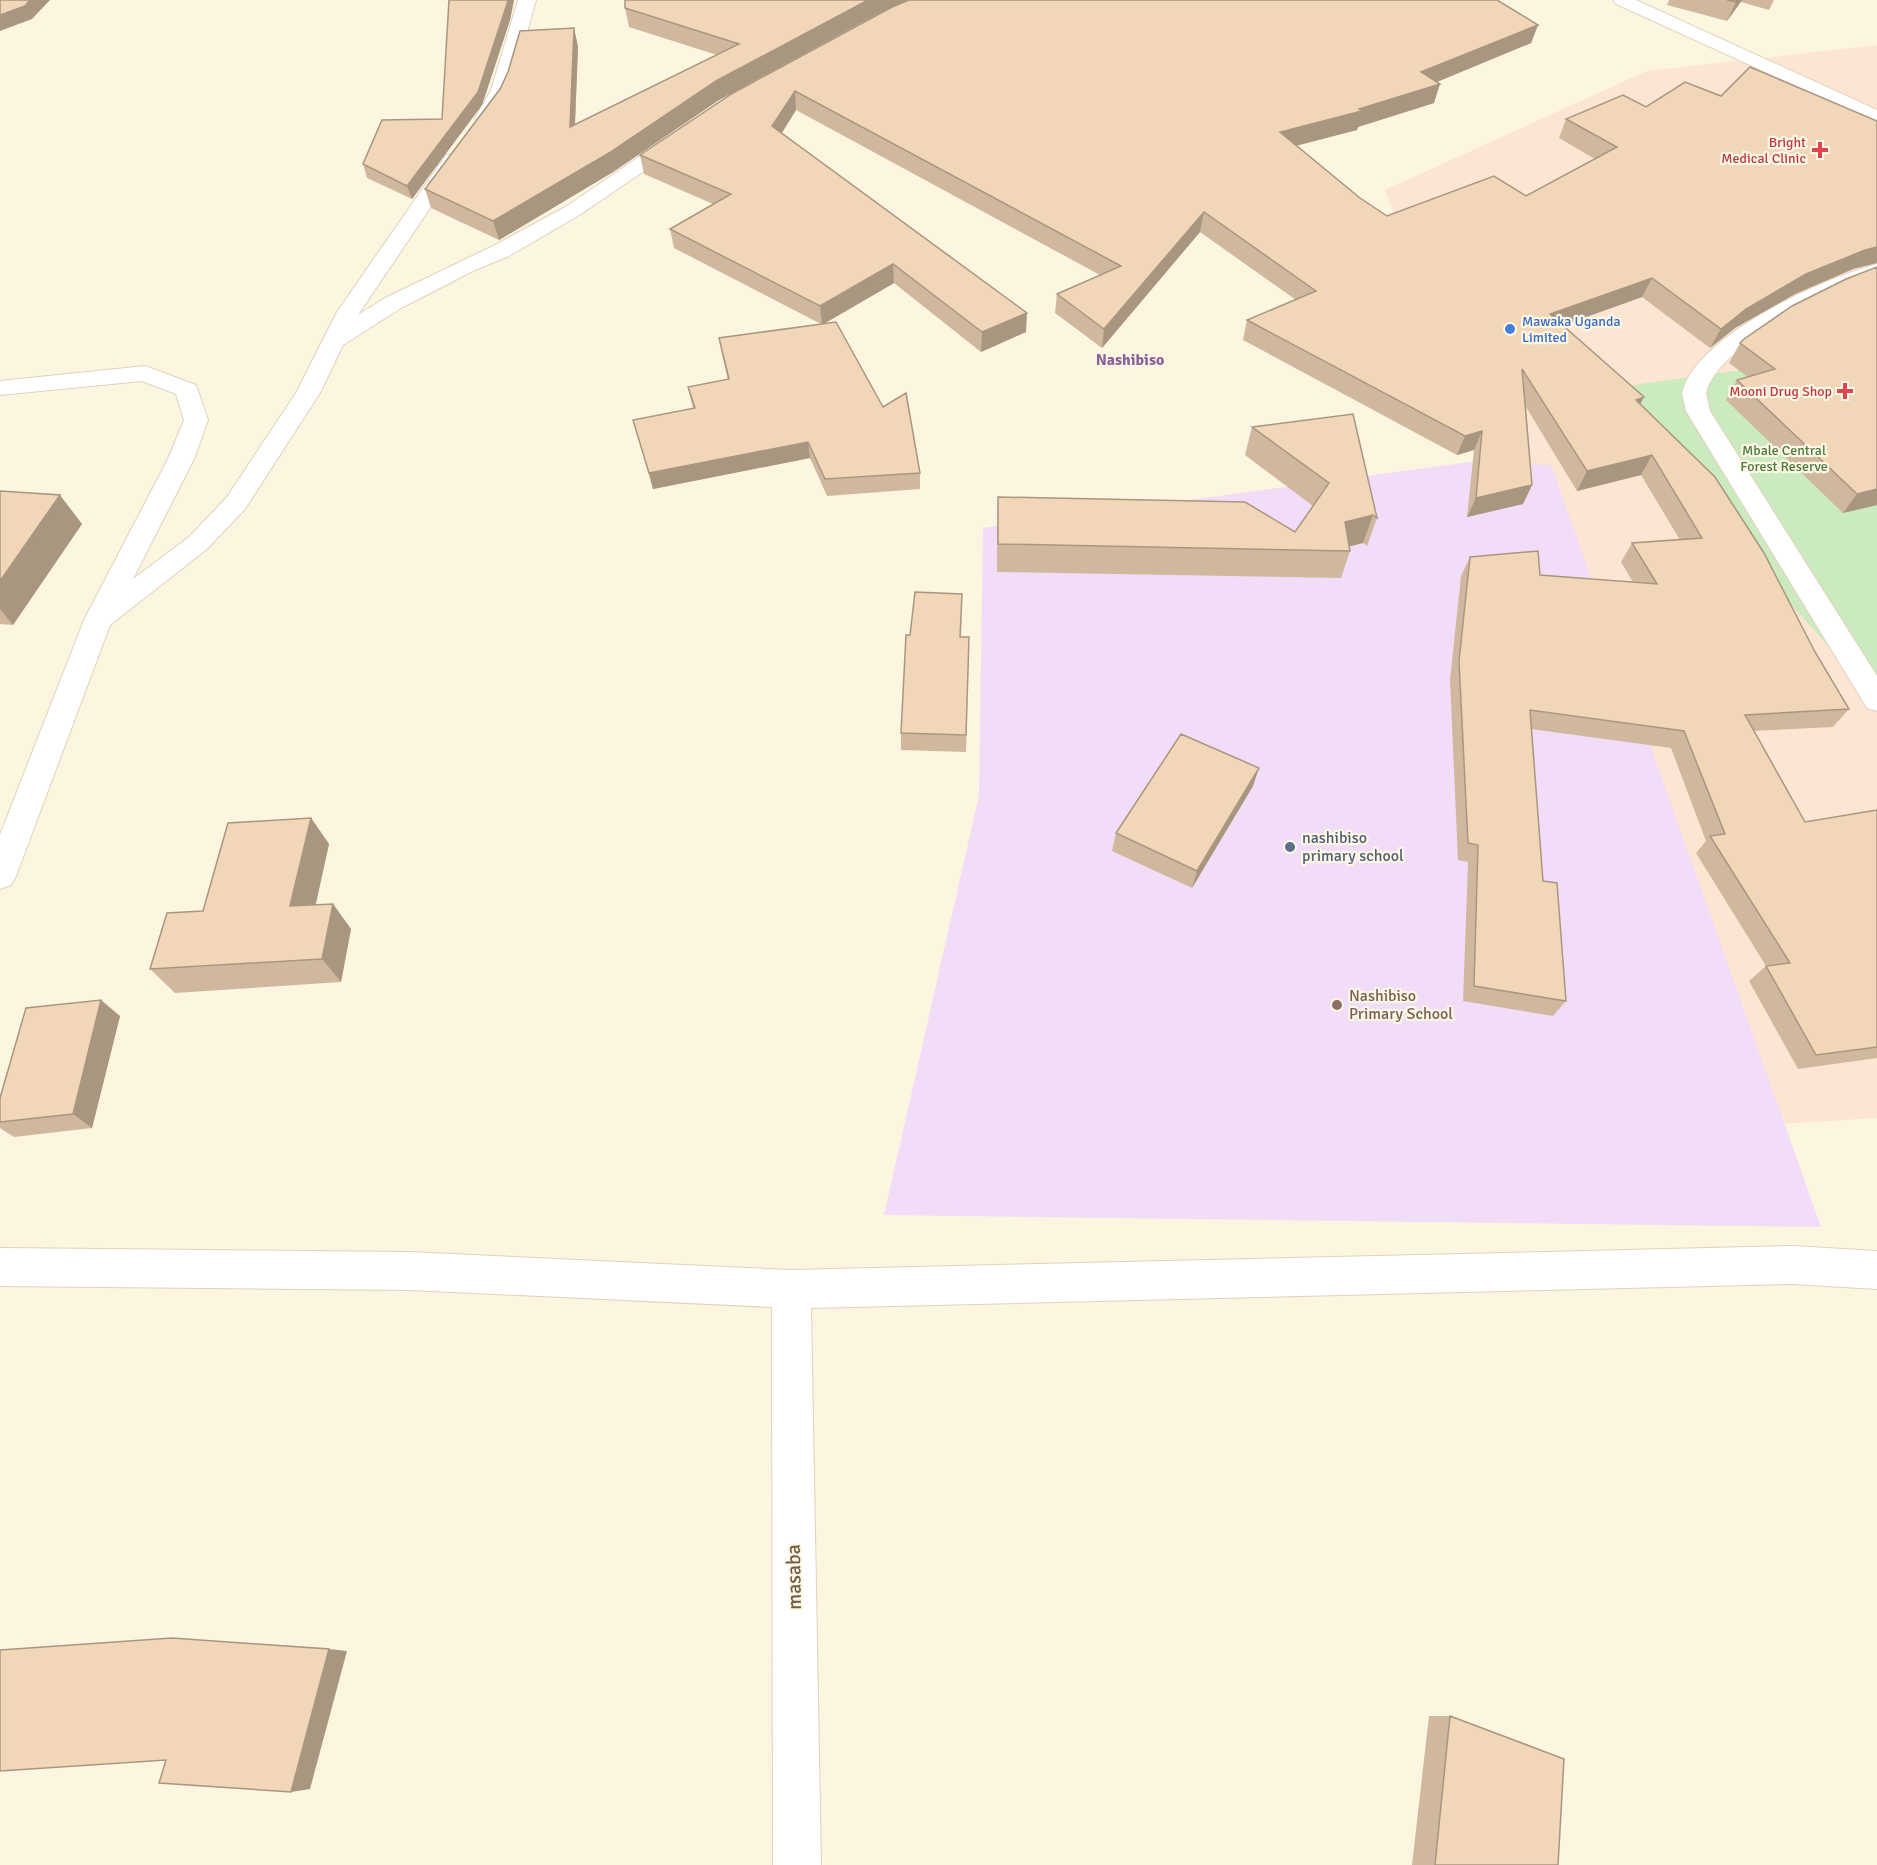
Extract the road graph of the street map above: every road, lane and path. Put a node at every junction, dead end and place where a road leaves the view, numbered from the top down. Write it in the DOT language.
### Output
graph roads {
  1 [pos="528,0"];
  2 [pos="1622,0"];
  3 [pos="1877,117"];
  4 [pos="698,126"];
  5 [pos="1877,271"];
  6 [pos="331,343"];
  7 [pos="0,388"];
  8 [pos="98,620"];
  9 [pos="1877,700"];
  10 [pos="0,876"];
  11 [pos="0,1268"];
  12 [pos="1877,1270"];
  13 [pos="791,1289"];
  14 [pos="797,1865"];
  1 -- 6 [label="street"];
  2 -- 3 [label="street"];
  4 -- 6 [label="street"];
  5 -- 9 [label="street"];
  6 -- 8 [label="street"];
  7 -- 8 [label="street"];
  8 -- 10 [label="street"];
  11 -- 13 [label="street"];
  12 -- 13 [label="street"];
  13 -- 14 [label="street, masaba"];
}
